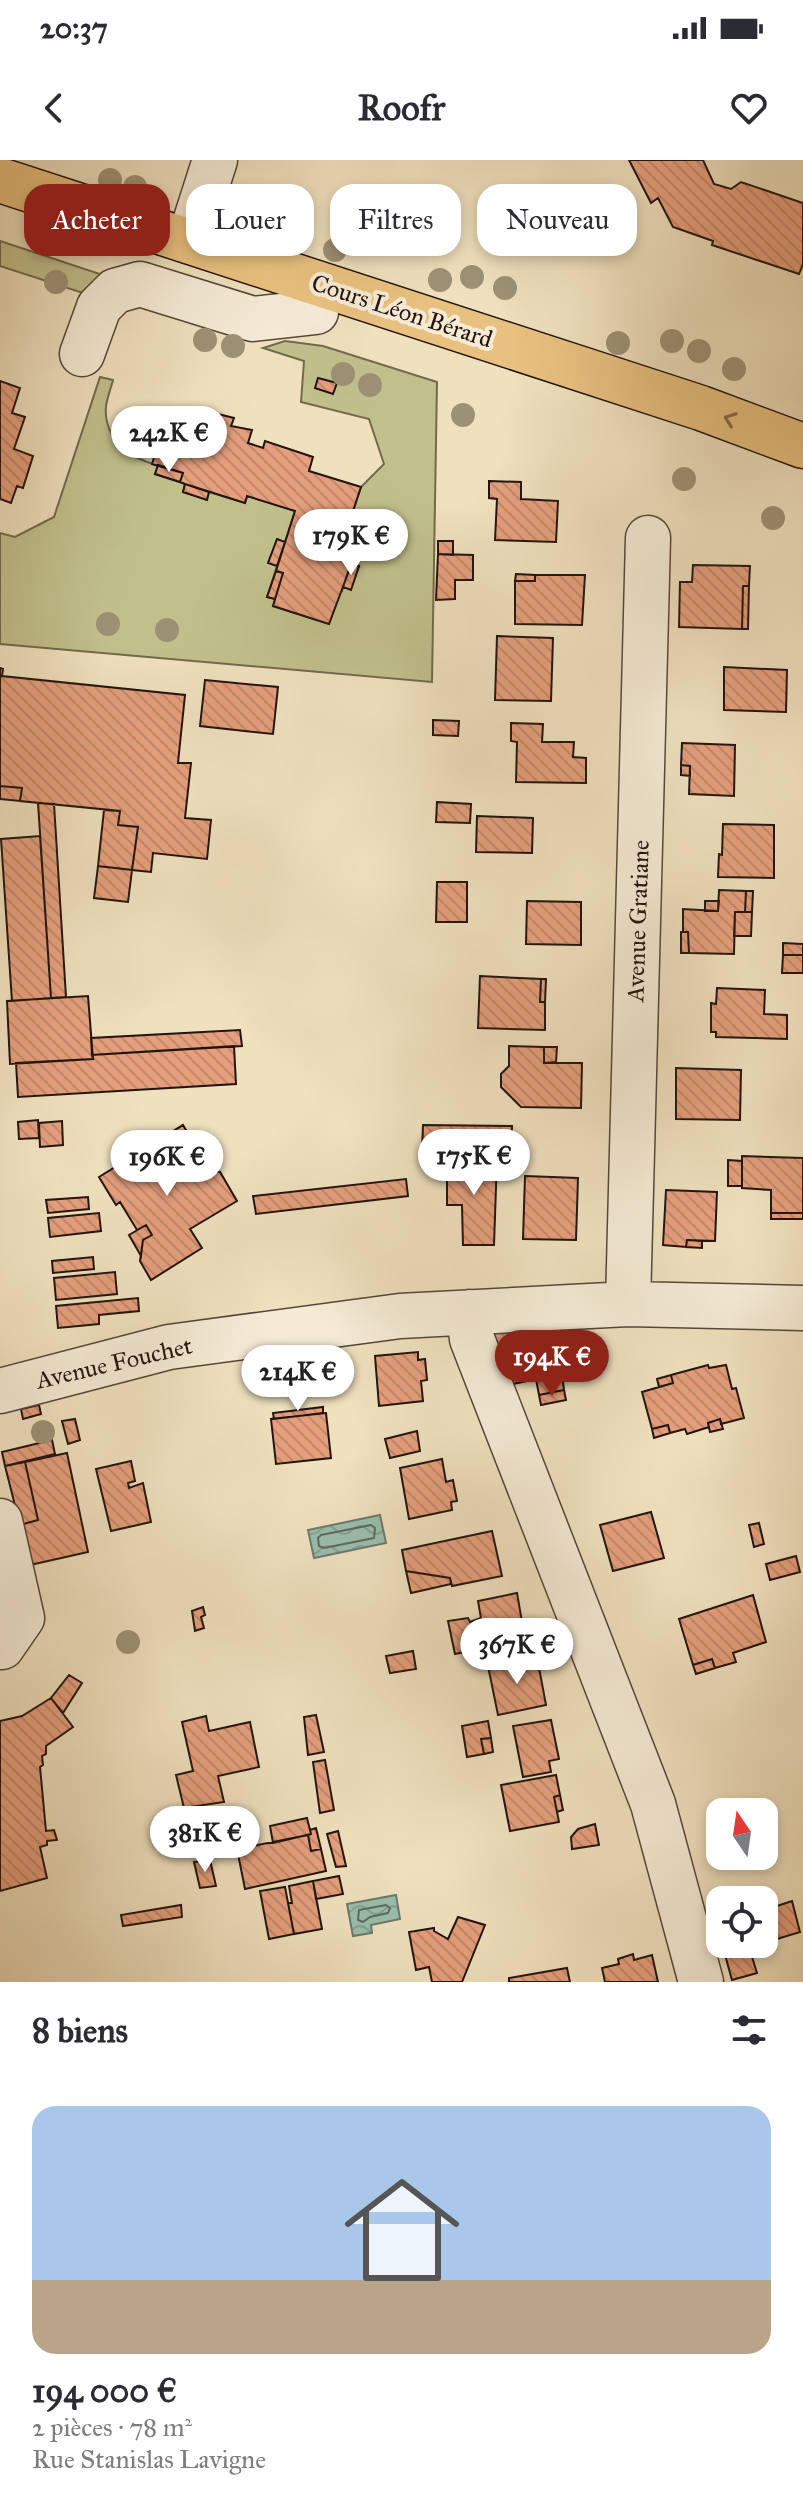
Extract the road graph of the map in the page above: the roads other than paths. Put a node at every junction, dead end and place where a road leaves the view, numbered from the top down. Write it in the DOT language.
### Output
graph roads {
  1 [pos="215,160"];
  2 [pos="0,180"];
  3 [pos="207,184"];
  4 [pos="0,211"];
  5 [pos="186,240"];
  6 [pos="235,256"];
  7 [pos="316,312"];
  8 [pos="82,354"];
  9 [pos="803,446"];
  10 [pos="803,477"];
  11 [pos="648,538"];
  12 [pos="628,1304"];
  13 [pos="803,1308"];
  14 [pos="469,1312"];
  15 [pos="0,1391"];
  16 [pos="0,1521"];
  17 [pos="0,1646"];
  18 [pos="701,1982"];
  1 -- 3 [label="street"];
  2 -- 5 [label="main road, Cours Léon Bérard"];
  4 -- 7 [label="main road, Cours Léon Bérard"];
  9 -- 6 [label="main road, Cours Léon Bérard, one-way"];
  7 -- 8 [label="street"];
  7 -- 10 [label="main road, Cours Léon Bérard"];
  11 -- 12 [label="street, Avenue Gratiane"];
  12 -- 13 [label="street, Avenue Fouchet"];
  12 -- 14 [label="street, Avenue Fouchet"];
  14 -- 15 [label="street, Avenue Fouchet"];
  14 -- 18 [label="street"];
  16 -- 17 [label="street"];
}
